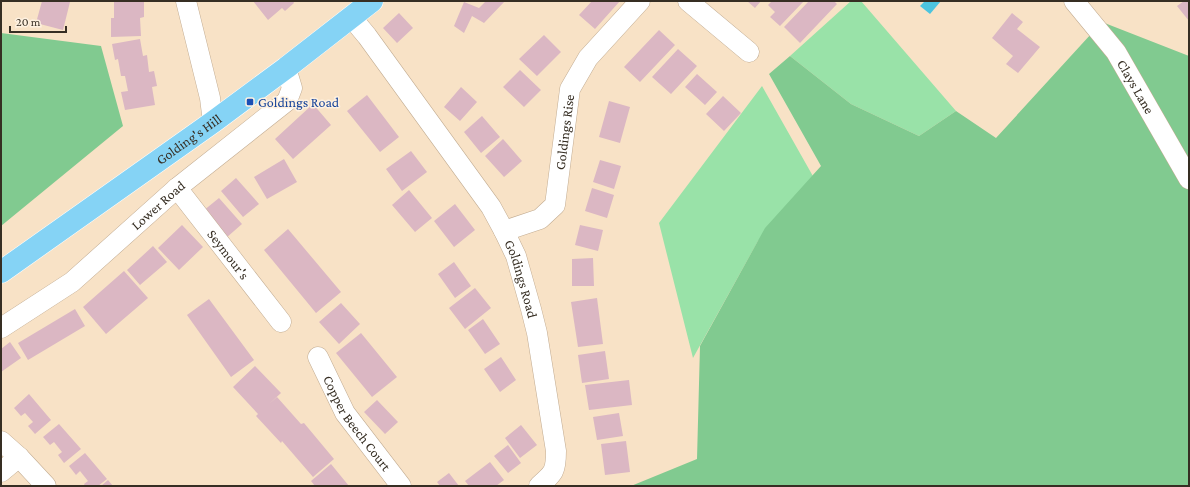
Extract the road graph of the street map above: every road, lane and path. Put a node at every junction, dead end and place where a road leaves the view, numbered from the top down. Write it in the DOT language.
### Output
graph roads {
  1 [pos="186,1"];
  2 [pos="372,1"];
  3 [pos="640,1"];
  4 [pos="688,1"];
  5 [pos="1074,1"];
  6 [pos="352,18"];
  7 [pos="749,52"];
  8 [pos="286,68"];
  9 [pos="213,122"];
  10 [pos="1189,179"];
  11 [pos="176,188"];
  12 [pos="504,231"];
  13 [pos="1,272"];
  14 [pos="281,322"];
  15 [pos="1,328"];
  16 [pos="318,357"];
  17 [pos="1,441"];
  18 [pos="19,457"];
  19 [pos="1,472"];
  20 [pos="46,486"];
  21 [pos="401,486"];
  22 [pos="539,486"];
  1 -- 9 [label="street"];
  2 -- 6 [label="main road, Golding's Hill"];
  3 -- 12 [label="street, Goldings Rise"];
  4 -- 7 [label="street"];
  5 -- 10 [label="street, Clays Lane"];
  6 -- 8 [label="main road, Golding's Hill"];
  6 -- 12 [label="street, Goldings Road"];
  8 -- 9 [label="main road, Golding's Hill"];
  8 -- 11 [label="street, Lower Road"];
  9 -- 13 [label="main road, Golding's Hill"];
  11 -- 14 [label="street, Seymour's"];
  11 -- 15 [label="street, Lower Road"];
  12 -- 22 [label="street, Goldings Road"];
  16 -- 21 [label="street, Copper Beech Court"];
  17 -- 18 [label="street"];
  18 -- 19 [label="street"];
  18 -- 20 [label="street"];
}
